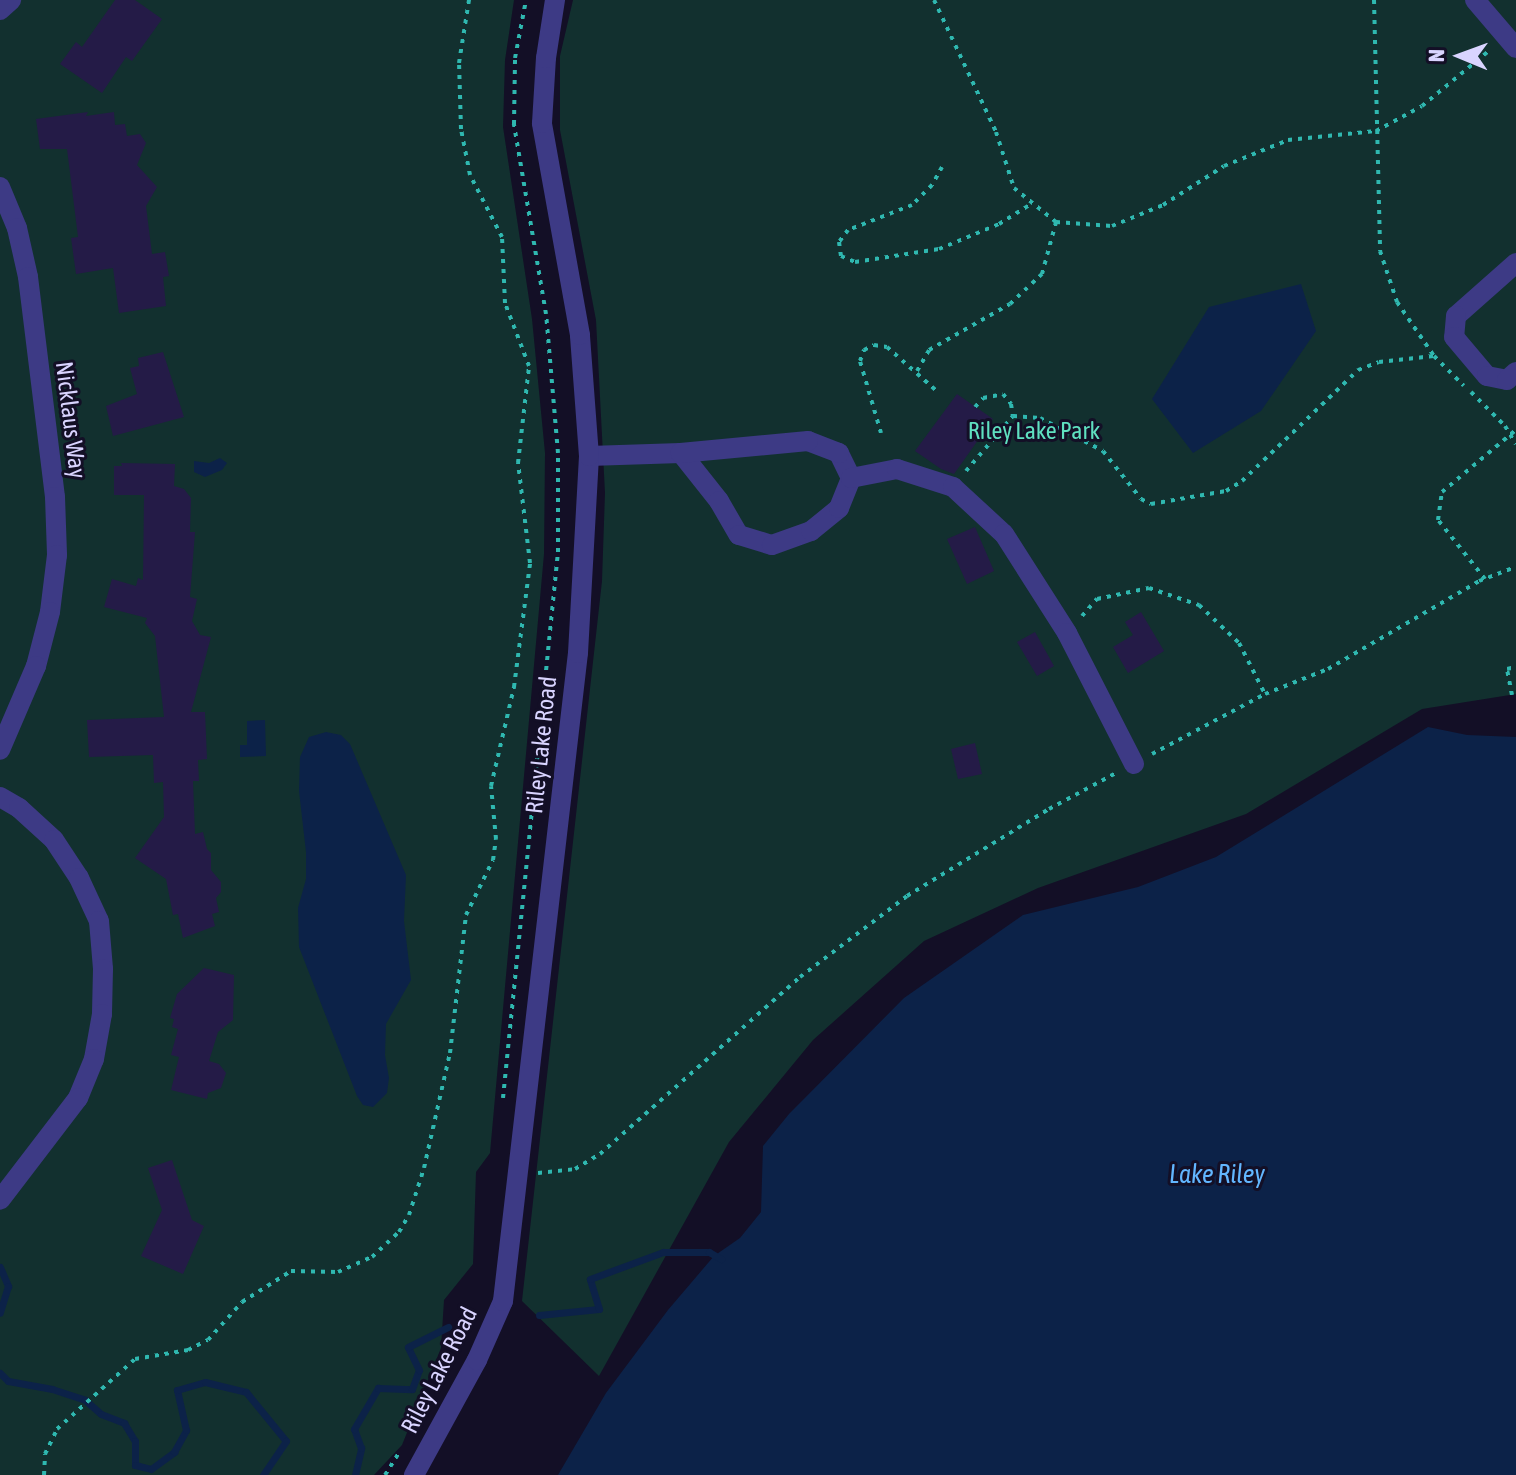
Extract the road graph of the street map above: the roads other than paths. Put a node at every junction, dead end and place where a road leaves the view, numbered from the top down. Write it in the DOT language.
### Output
graph roads {
  1 [pos="11,0"];
  2 [pos="555,0"];
  3 [pos="1484,3"];
  4 [pos="0,10"];
  5 [pos="1511,42"];
  6 [pos="0,187"];
  7 [pos="1516,263"];
  8 [pos="1516,372"];
  9 [pos="681,453"];
  10 [pos="589,456"];
  11 [pos="851,478"];
  12 [pos="0,750"];
  13 [pos="1134,764"];
  14 [pos="0,797"];
  15 [pos="0,1200"];
  16 [pos="414,1475"];
  1 -- 4 [label="street"];
  2 -- 10 [label="street, Riley Lake Road"];
  3 -- 5 [label="street"];
  6 -- 12 [label="street, Nicklaus Way"];
  7 -- 8 [label="street"];
  9 -- 10 [label="street"];
  9 -- 11 [label="street"];
  9 -- 11 [label="street"];
  10 -- 16 [label="street, Riley Lake Road"];
  11 -- 13 [label="street"];
  14 -- 15 [label="street"];
}
